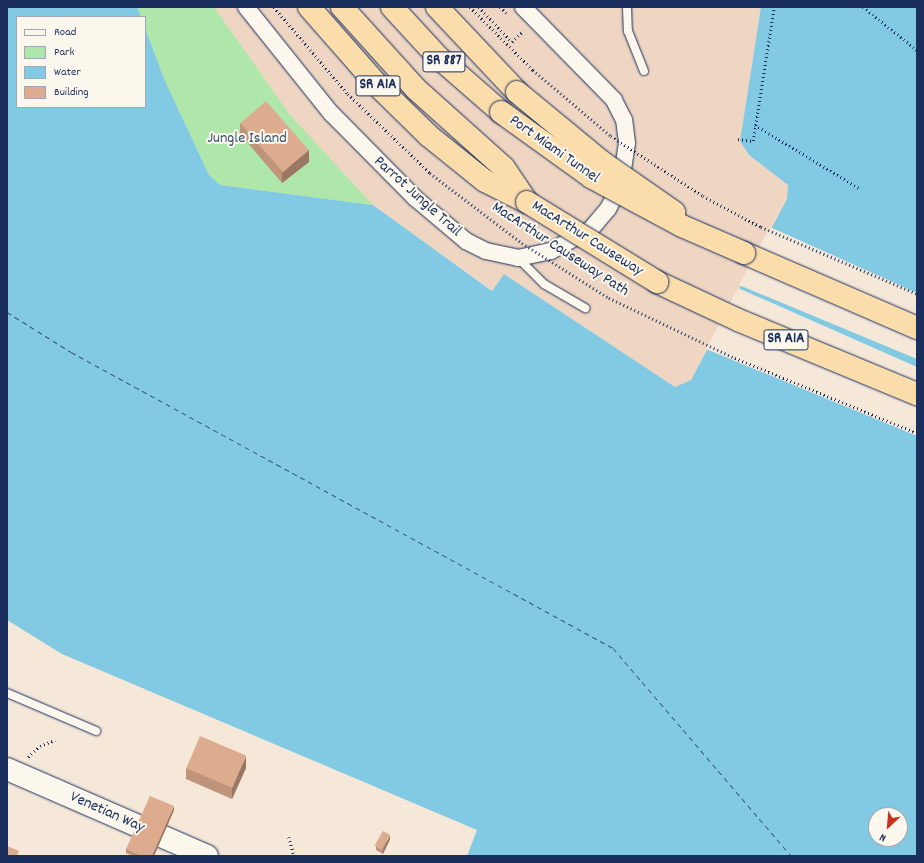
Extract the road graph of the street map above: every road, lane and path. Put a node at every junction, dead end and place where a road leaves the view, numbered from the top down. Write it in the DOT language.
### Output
graph roads {
  1 [pos="246,7"];
  2 [pos="274,7"];
  3 [pos="309,7"];
  4 [pos="342,7"];
  5 [pos="392,7"];
  6 [pos="437,7"];
  7 [pos="470,7"];
  8 [pos="479,7"];
  9 [pos="500,7"];
  10 [pos="627,7"];
  11 [pos="774,7"];
  12 [pos="863,7"];
  13 [pos="523,10"];
  14 [pos="519,25"];
  15 [pos="917,50"];
  16 [pos="644,71"];
  17 [pos="755,125"];
  18 [pos="738,139"];
  19 [pos="859,188"];
  20 [pos="527,202"];
  21 [pos="744,253"];
  22 [pos="518,258"];
  23 [pos="917,294"];
  24 [pos="585,308"];
  25 [pos="917,328"];
  26 [pos="917,394"];
  27 [pos="917,433"];
  28 [pos="7,694"];
  29 [pos="96,731"];
  30 [pos="55,740"];
  31 [pos="10,770"];
  32 [pos="289,838"];
  33 [pos="206,856"];
  34 [pos="294,856"];
  1 -- 22 [label="street, Parrot Jungle Trail"];
  2 -- 27 [label="path, MacArthur Causeway Path, bridge"];
  3 -- 20 [label="highway, MacArthur Causeway / SR A1A"];
  4 -- 20 [label="highway, SR 887"];
  5 -- 21 [label="highway, Port Miami Tunnel / SR 887, bridge"];
  6 -- 21 [label="highway, bridge"];
  7 -- 23 [label="path, bridge"];
  8 -- 14 [label="path"];
  9 -- 13 [label="path"];
  10 -- 16 [label="lane"];
  11 -- 17 [label="path"];
  12 -- 15 [label="path"];
  13 -- 22 [label="street, Parrot Jungle Trail"];
  17 -- 18 [label="path"];
  17 -- 19 [label="path"];
  20 -- 26 [label="highway, MacArthur Causeway / SR A1A, bridge"];
  21 -- 25 [label="highway"];
  22 -- 24 [label="lane"];
  28 -- 29 [label="lane"];
  30 -- 31 [label="path"];
  31 -- 33 [label="main road, Venetian Way"];
  32 -- 34 [label="path"];
}
